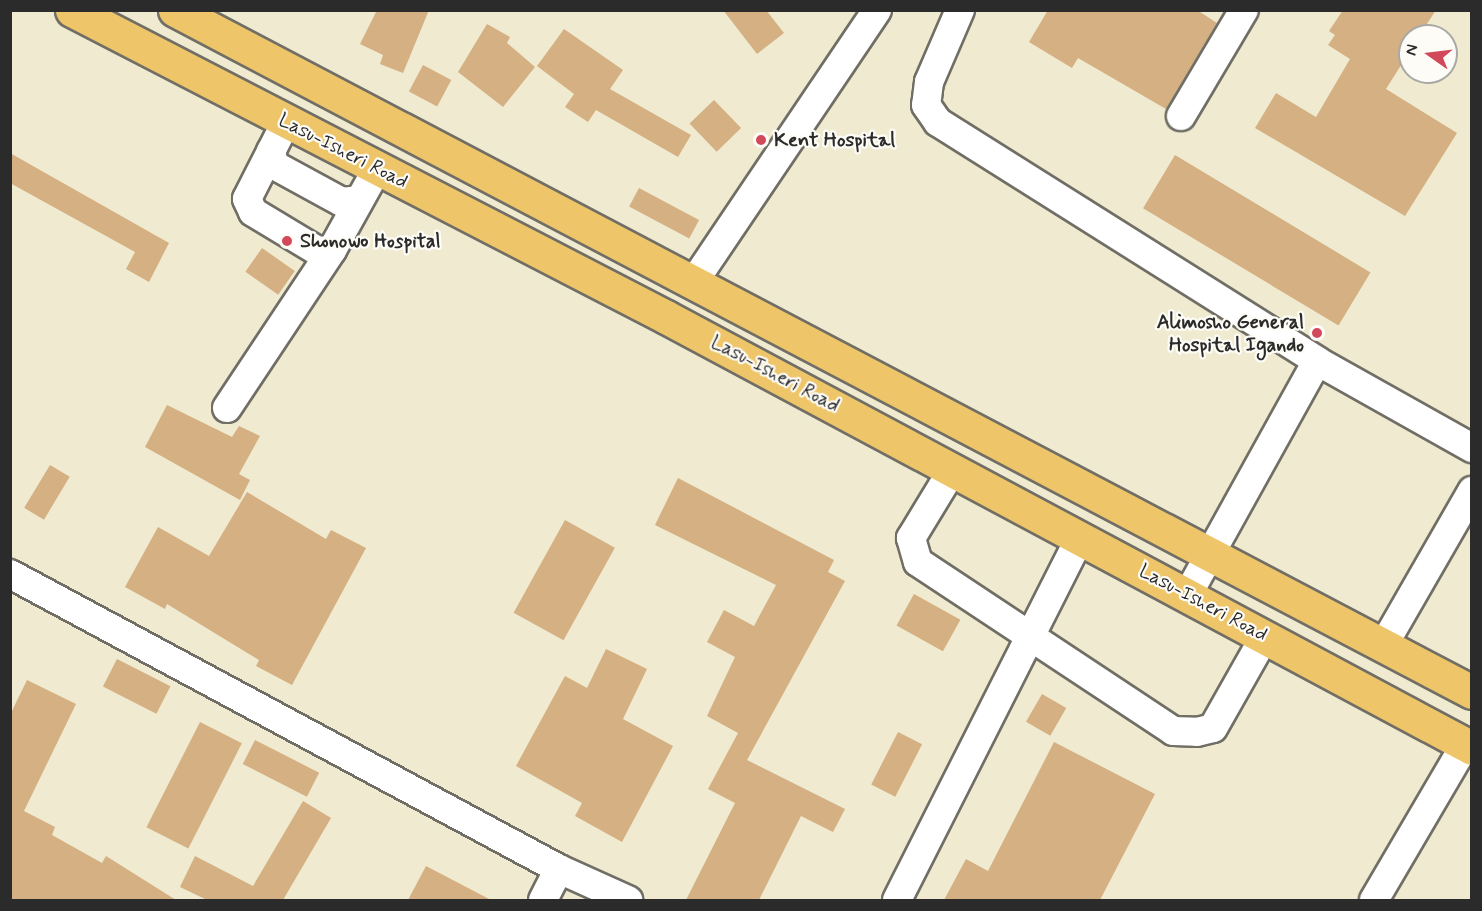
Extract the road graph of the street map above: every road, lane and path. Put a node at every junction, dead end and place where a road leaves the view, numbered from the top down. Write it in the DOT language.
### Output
graph roads {
  1 [pos="72,10"];
  2 [pos="877,10"];
  3 [pos="960,10"];
  4 [pos="1244,10"];
  5 [pos="190,14"];
  6 [pos="1181,116"];
  7 [pos="286,122"];
  8 [pos="271,151"];
  9 [pos="376,169"];
  10 [pos="358,200"];
  11 [pos="332,250"];
  12 [pos="693,283"];
  13 [pos="1317,361"];
  14 [pos="227,408"];
  15 [pos="1472,448"];
  16 [pos="952,469"];
  17 [pos="1472,491"];
  18 [pos="1080,537"];
  19 [pos="1209,554"];
  20 [pos="10,574"];
  21 [pos="1188,594"];
  22 [pos="1029,635"];
  23 [pos="1265,636"];
  24 [pos="1383,646"];
  25 [pos="1472,692"];
  26 [pos="1468,747"];
  27 [pos="559,869"];
  28 [pos="543,900"];
  29 [pos="628,900"];
  30 [pos="897,900"];
  31 [pos="1374,900"];
  1 -- 7 [label="main road, Lasu-Isheri Road"];
  2 -- 12 [label="street"];
  3 -- 13 [label="street"];
  4 -- 6 [label="street"];
  5 -- 12 [label="main road"];
  7 -- 8 [label="street"];
  7 -- 9 [label="main road, Lasu-Isheri Road"];
  8 -- 10 [label="street"];
  8 -- 11 [label="street"];
  9 -- 10 [label="street"];
  9 -- 16 [label="main road, Lasu-Isheri Road"];
  10 -- 11 [label="street"];
  11 -- 14 [label="street"];
  12 -- 19 [label="main road"];
  13 -- 15 [label="street"];
  13 -- 19 [label="street"];
  16 -- 18 [label="main road, Lasu-Isheri Road"];
  16 -- 22 [label="street"];
  17 -- 24 [label="street"];
  18 -- 21 [label="main road, Lasu-Isheri Road"];
  18 -- 22 [label="street"];
  19 -- 21 [label="street"];
  19 -- 24 [label="main road"];
  20 -- 27 [label="street"];
  21 -- 23 [label="main road, Lasu-Isheri Road"];
  22 -- 23 [label="street"];
  22 -- 30 [label="street"];
  23 -- 26 [label="main road, Lasu-Isheri Road"];
  24 -- 25 [label="main road"];
  26 -- 31 [label="street"];
  27 -- 28 [label="street"];
  27 -- 29 [label="street"];
}
